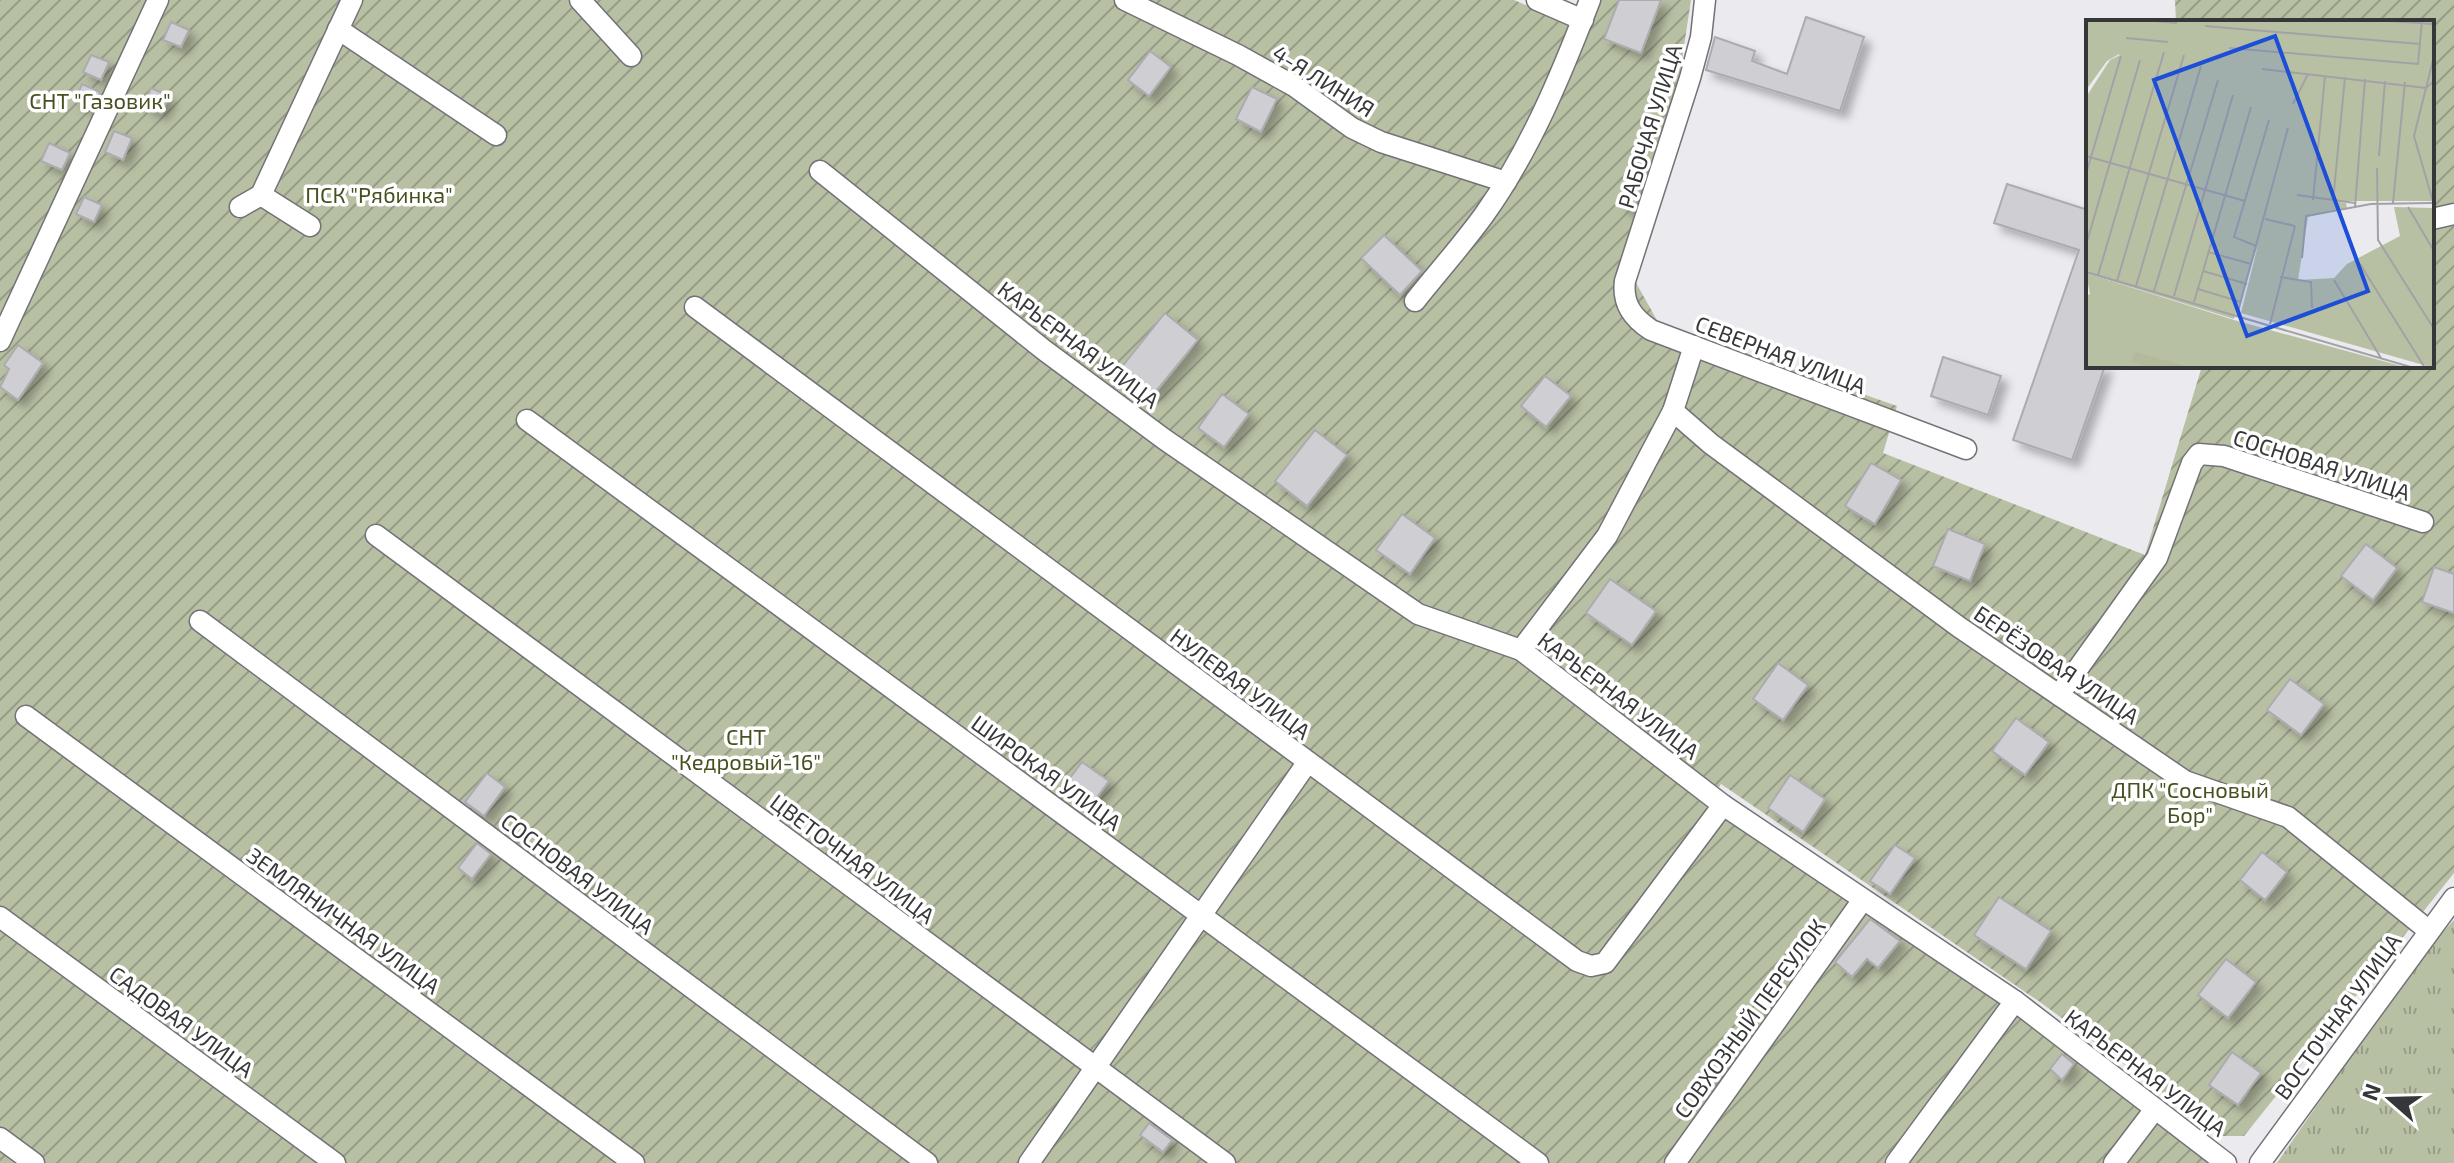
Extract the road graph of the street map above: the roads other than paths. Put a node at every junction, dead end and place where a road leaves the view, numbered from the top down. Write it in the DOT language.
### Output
graph roads {
  1 [pos="158,0"];
  2 [pos="352,0"];
  3 [pos="580,0"];
  4 [pos="1125,0"];
  5 [pos="1537,0"];
  6 [pos="1590,0"];
  7 [pos="1705,0"];
  8 [pos="1583,20"];
  9 [pos="338,29"];
  10 [pos="631,56"];
  11 [pos="496,135"];
  12 [pos="820,171"];
  13 [pos="1506,182"];
  14 [pos="261,195"];
  15 [pos="240,207"];
  16 [pos="2454,214"];
  17 [pos="2434,219"];
  18 [pos="310,226"];
  19 [pos="1631,265"];
  20 [pos="1415,301"];
  21 [pos="695,307"];
  22 [pos="0,341"];
  23 [pos="1694,346"];
  24 [pos="1673,411"];
  25 [pos="527,420"];
  26 [pos="1966,449"];
  27 [pos="2423,522"];
  28 [pos="376,535"];
  29 [pos="200,621"];
  30 [pos="1521,650"];
  31 [pos="2059,695"];
  32 [pos="26,716"];
  33 [pos="1307,763"];
  34 [pos="1723,805"];
  35 [pos="2454,898"];
  36 [pos="1862,901"];
  37 [pos="1200,915"];
  38 [pos="0,917"];
  39 [pos="2428,930"];
  40 [pos="2015,1001"];
  41 [pos="1097,1069"];
  42 [pos="2155,1109"];
  43 [pos="0,1138"];
  44 [pos="34,1163"];
  45 [pos="335,1163"];
  46 [pos="634,1163"];
  47 [pos="927,1163"];
  48 [pos="1029,1163"];
  49 [pos="1225,1163"];
  50 [pos="1538,1163"];
  51 [pos="1675,1163"];
  52 [pos="1896,1163"];
  53 [pos="2114,1163"];
  54 [pos="2226,1163"];
  55 [pos="2260,1163"];
  1 -- 22 [label="street"];
  2 -- 9 [label="street"];
  3 -- 10 [label="street"];
  4 -- 13 [label="street, 4-Я ЛИНИЯ"];
  5 -- 8 [label="street"];
  6 -- 8 [label="street"];
  7 -- 19 [label="street, РАБОЧАЯ УЛИЦА"];
  8 -- 13 [label="street"];
  9 -- 11 [label="street"];
  9 -- 14 [label="street"];
  12 -- 30 [label="street, КАРЬЕРНАЯ УЛИЦА"];
  13 -- 20 [label="street"];
  14 -- 15 [label="street"];
  14 -- 18 [label="street"];
  16 -- 17 [label="street"];
  19 -- 23 [label="street, СЕВЕРНАЯ УЛИЦА"];
  21 -- 33 [label="street, НУЛЕВАЯ УЛИЦА"];
  23 -- 24 [label="street"];
  23 -- 26 [label="street, СЕВЕРНАЯ УЛИЦА"];
  24 -- 30 [label="street"];
  24 -- 31 [label="street, БЕРЁЗОВАЯ УЛИЦА"];
  25 -- 37 [label="street, ШИРОКАЯ УЛИЦА"];
  27 -- 31 [label="street, СОСНОВАЯ УЛИЦА"];
  28 -- 41 [label="street, ЦВЕТОЧНАЯ УЛИЦА"];
  29 -- 47 [label="street, СОСНОВАЯ УЛИЦА"];
  30 -- 34 [label="street, КАРЬЕРНАЯ УЛИЦА"];
  31 -- 39 [label="street, БЕРЁЗОВАЯ УЛИЦА"];
  32 -- 46 [label="street, ЗЕМЛЯНИЧНАЯ УЛИЦА"];
  33 -- 34 [label="street, НУЛЕВАЯ УЛИЦА"];
  33 -- 37 [label="street"];
  34 -- 36 [label="street, КАРЬЕРНАЯ УЛИЦА"];
  35 -- 39 [label="street, ВОСТОЧНАЯ УЛИЦА"];
  36 -- 40 [label="street, КАРЬЕРНАЯ УЛИЦА"];
  36 -- 51 [label="street, СОВХОЗНЫЙ ПЕРЕУЛОК"];
  37 -- 41 [label="street"];
  37 -- 50 [label="street, ШИРОКАЯ УЛИЦА"];
  38 -- 45 [label="street, САДОВАЯ УЛИЦА"];
  39 -- 55 [label="street, ВОСТОЧНАЯ УЛИЦА"];
  40 -- 42 [label="street, КАРЬЕРНАЯ УЛИЦА"];
  40 -- 52 [label="street"];
  41 -- 48 [label="street"];
  41 -- 49 [label="street, ЦВЕТОЧНАЯ УЛИЦА"];
  42 -- 53 [label="street"];
  42 -- 54 [label="street, КАРЬЕРНАЯ УЛИЦА"];
  43 -- 44 [label="street"];
}
